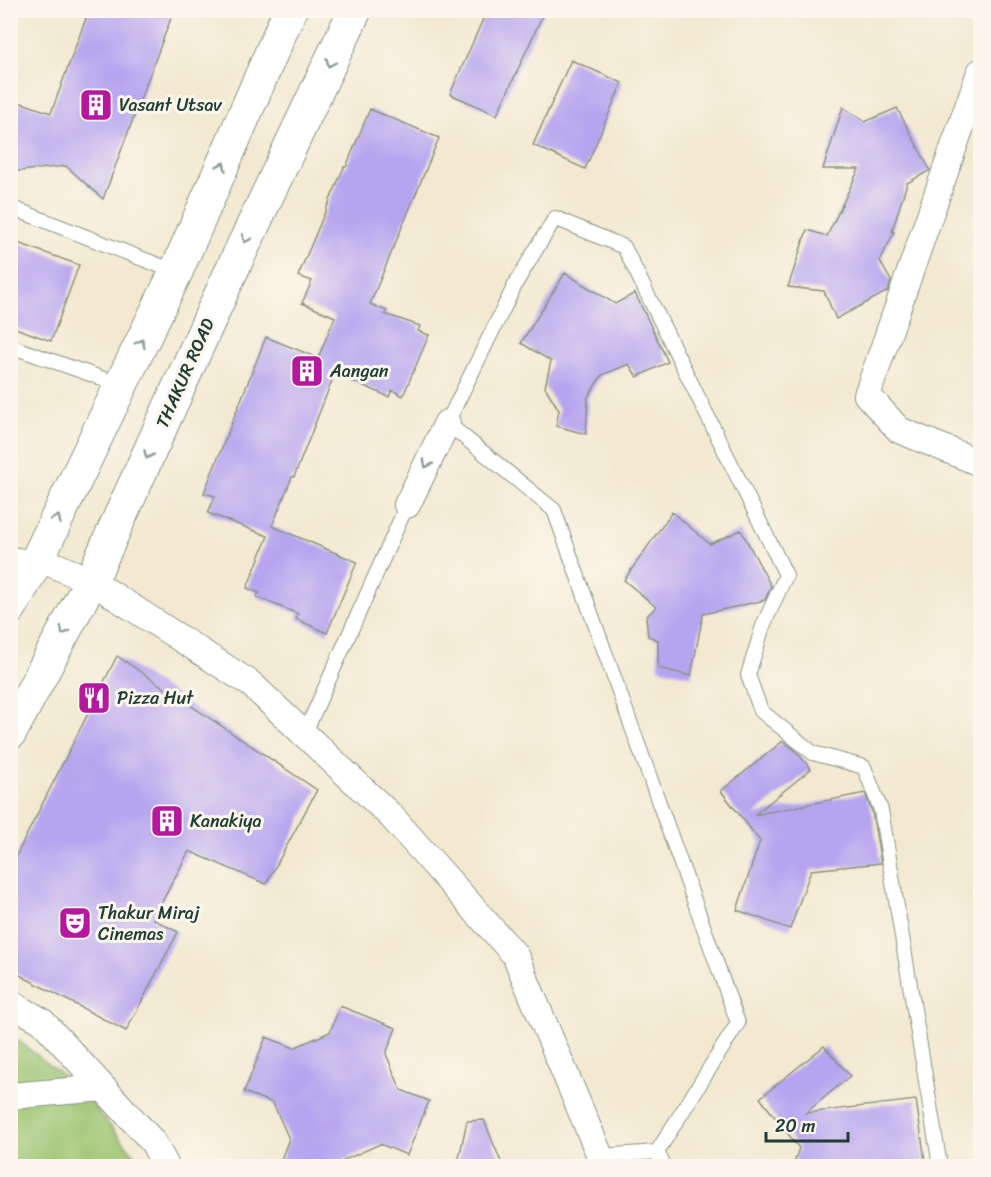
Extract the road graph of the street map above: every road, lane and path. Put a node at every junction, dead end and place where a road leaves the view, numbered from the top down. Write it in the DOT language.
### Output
graph roads {
  1 [pos="290,10"];
  2 [pos="355,10"];
  3 [pos="981,72"];
  4 [pos="10,207"];
  5 [pos="176,272"];
  6 [pos="10,346"];
  7 [pos="120,385"];
  8 [pos="447,423"];
  9 [pos="981,463"];
  10 [pos="407,505"];
  11 [pos="24,556"];
  12 [pos="91,581"];
  13 [pos="10,608"];
  14 [pos="10,734"];
  15 [pos="304,735"];
  16 [pos="10,1003"];
  17 [pos="103,1088"];
  18 [pos="10,1096"];
  19 [pos="657,1152"];
  20 [pos="601,1161"];
  21 [pos="166,1167"];
  22 [pos="664,1167"];
  23 [pos="940,1167"];
  5 -- 1 [label="street, one-way"];
  2 -- 12 [label="street, THAKUR ROAD, one-way"];
  3 -- 9 [label="street"];
  4 -- 5 [label="lane"];
  7 -- 5 [label="street, one-way"];
  6 -- 7 [label="lane"];
  11 -- 7 [label="street, one-way"];
  8 -- 10 [label="street, one-way"];
  8 -- 19 [label="lane"];
  8 -- 23 [label="lane"];
  10 -- 15 [label="lane"];
  11 -- 12 [label="street"];
  11 -- 13 [label="street"];
  12 -- 14 [label="street, THAKUR ROAD, one-way"];
  12 -- 15 [label="street"];
  15 -- 20 [label="street"];
  16 -- 17 [label="street"];
  17 -- 18 [label="street"];
  17 -- 21 [label="street"];
  19 -- 20 [label="lane"];
  19 -- 22 [label="lane"];
}
